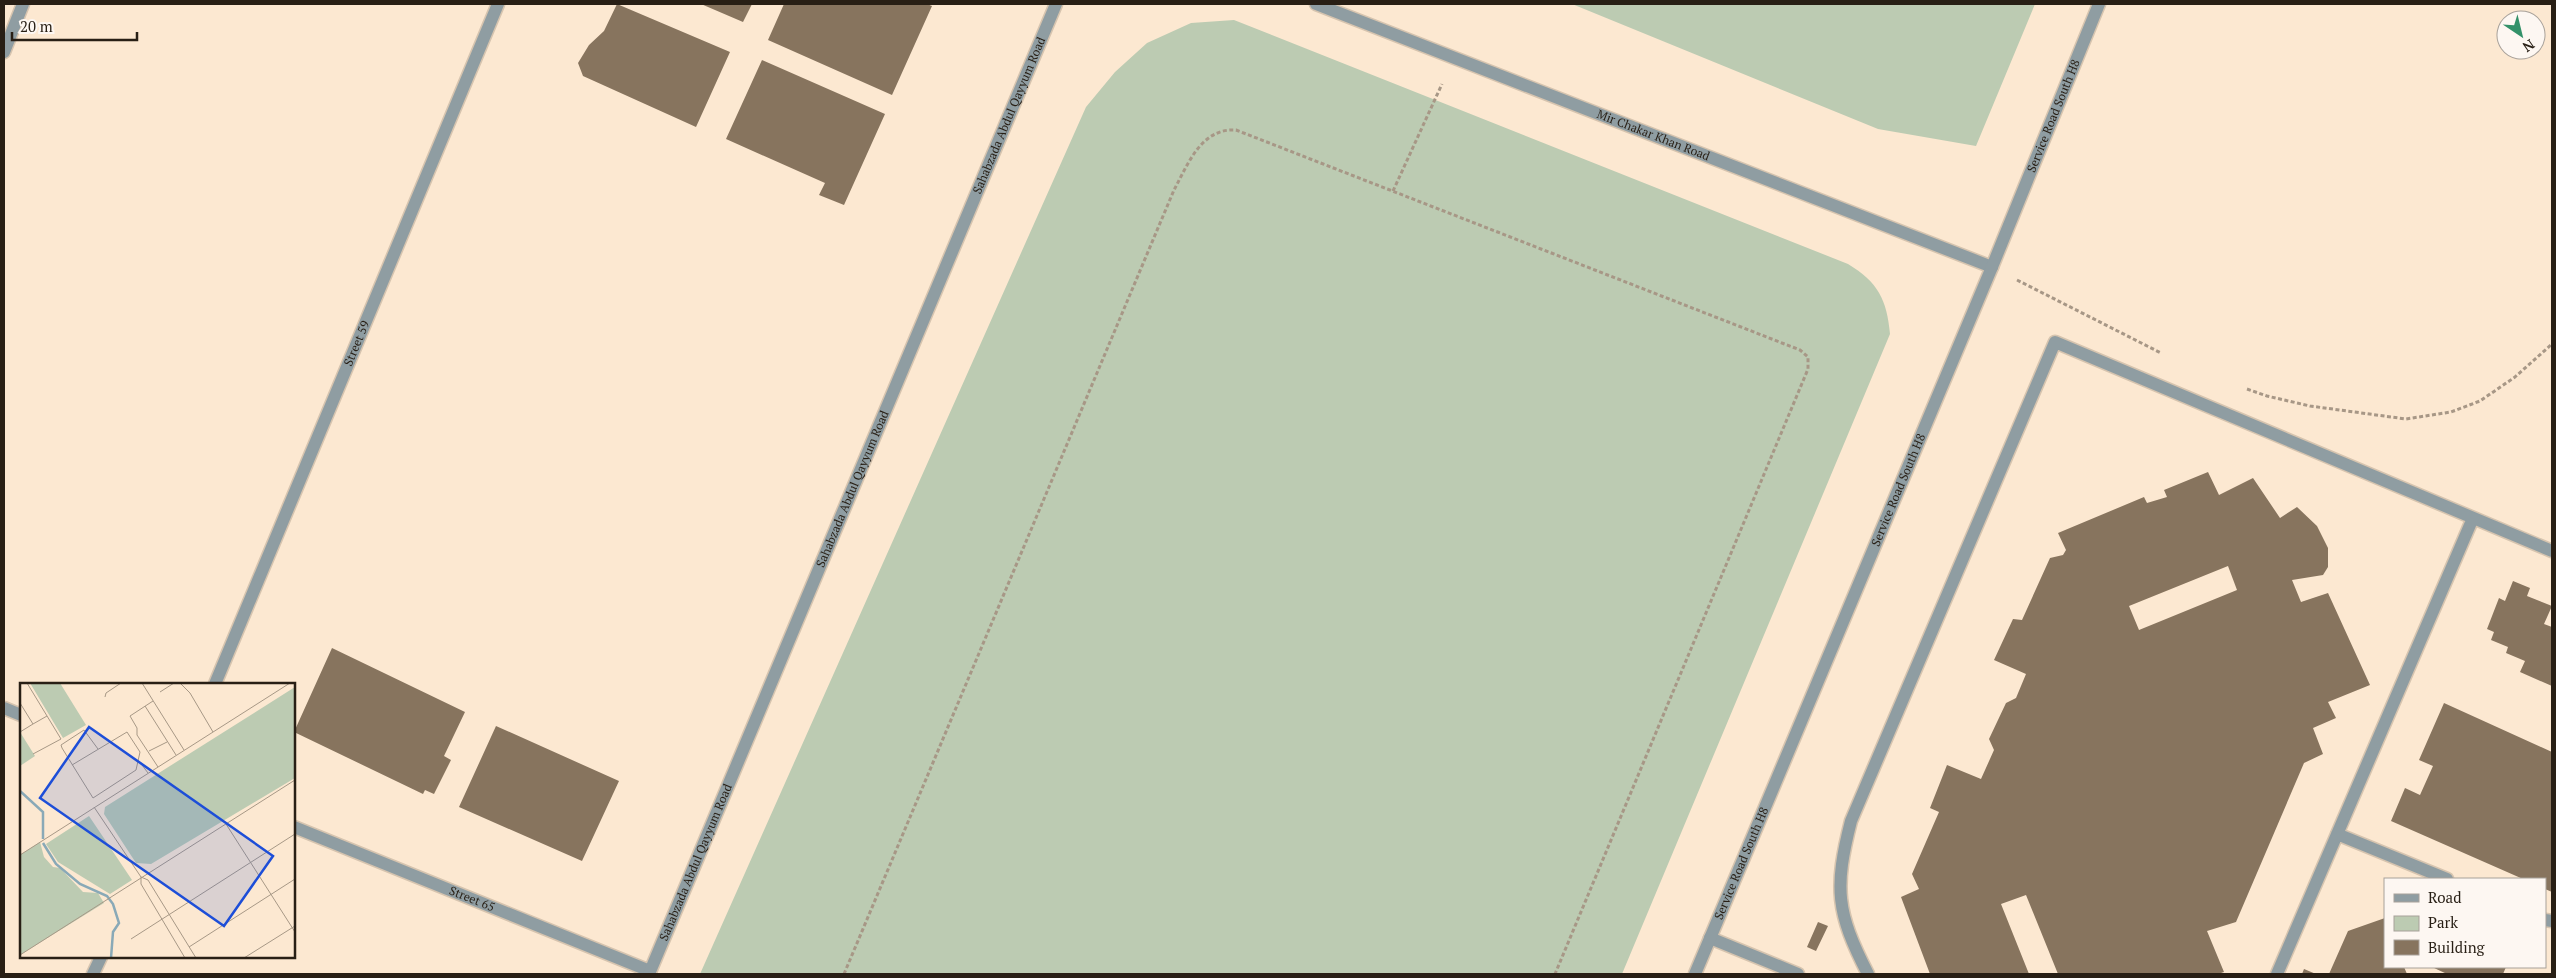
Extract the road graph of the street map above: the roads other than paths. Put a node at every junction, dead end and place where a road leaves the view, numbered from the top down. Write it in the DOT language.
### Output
graph roads {
  1 [pos="24,4"];
  2 [pos="498,4"];
  3 [pos="1056,4"];
  4 [pos="1316,4"];
  5 [pos="2099,4"];
  6 [pos="4,52"];
  7 [pos="1992,267"];
  8 [pos="2473,518"];
  9 [pos="2552,551"];
  10 [pos="215,683"];
  11 [pos="4,708"];
  12 [pos="20,715"];
  13 [pos="295,827"];
  14 [pos="2337,834"];
  15 [pos="2444,878"];
  16 [pos="1710,938"];
  17 [pos="101,958"];
  18 [pos="649,973"];
  19 [pos="93,974"];
  20 [pos="1695,974"];
  21 [pos="1798,974"];
  22 [pos="1868,974"];
  23 [pos="2277,974"];
  1 -- 6 [label="street"];
  2 -- 10 [label="street, Street 59"];
  3 -- 18 [label="street, Sahabzada Abdul Qayyum Road"];
  4 -- 7 [label="street, Mir Chakar Khan Road"];
  5 -- 7 [label="street, Service Road South H8"];
  7 -- 16 [label="street, Service Road South H8"];
  8 -- 9 [label="street"];
  8 -- 14 [label="street"];
  8 -- 22 [label="street"];
  11 -- 12 [label="street"];
  13 -- 18 [label="street, Street 65"];
  14 -- 15 [label="street"];
  14 -- 23 [label="street"];
  16 -- 20 [label="street, Service Road South H8"];
  16 -- 21 [label="street"];
  17 -- 19 [label="street"];
}
